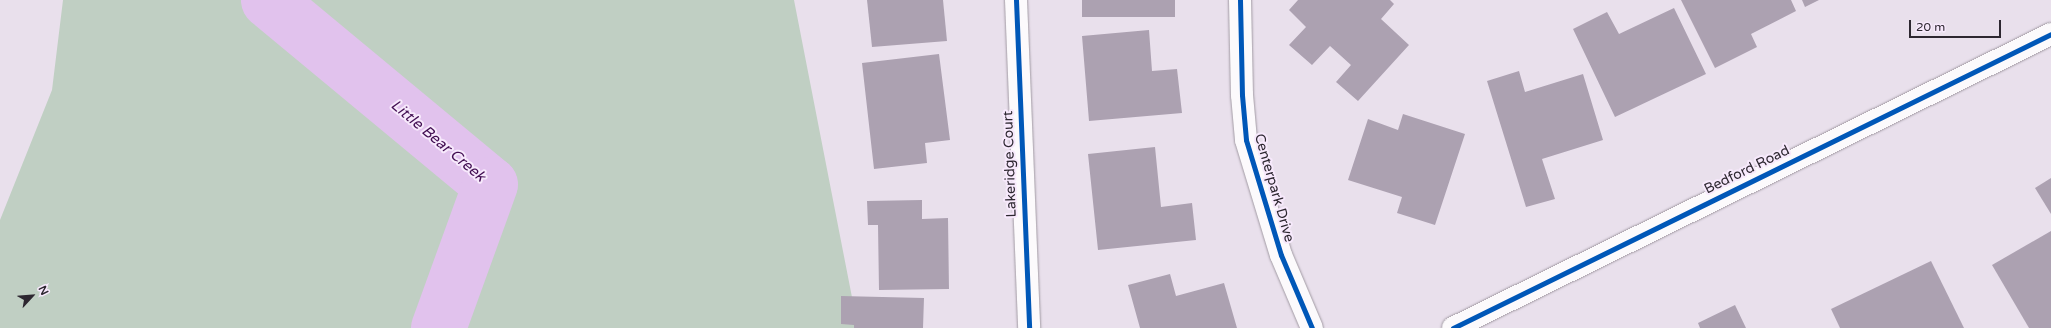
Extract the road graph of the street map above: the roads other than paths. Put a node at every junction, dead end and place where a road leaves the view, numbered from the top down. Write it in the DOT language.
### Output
graph roads {
  1 [pos="1016,0"];
  2 [pos="1240,0"];
  3 [pos="2051,34"];
  4 [pos="1029,328"];
  5 [pos="1312,328"];
  6 [pos="1453,328"];
  1 -- 4 [label="street, Lakeridge Court"];
  2 -- 5 [label="street, Centerpark Drive"];
  3 -- 6 [label="street, Bedford Road"];
}
